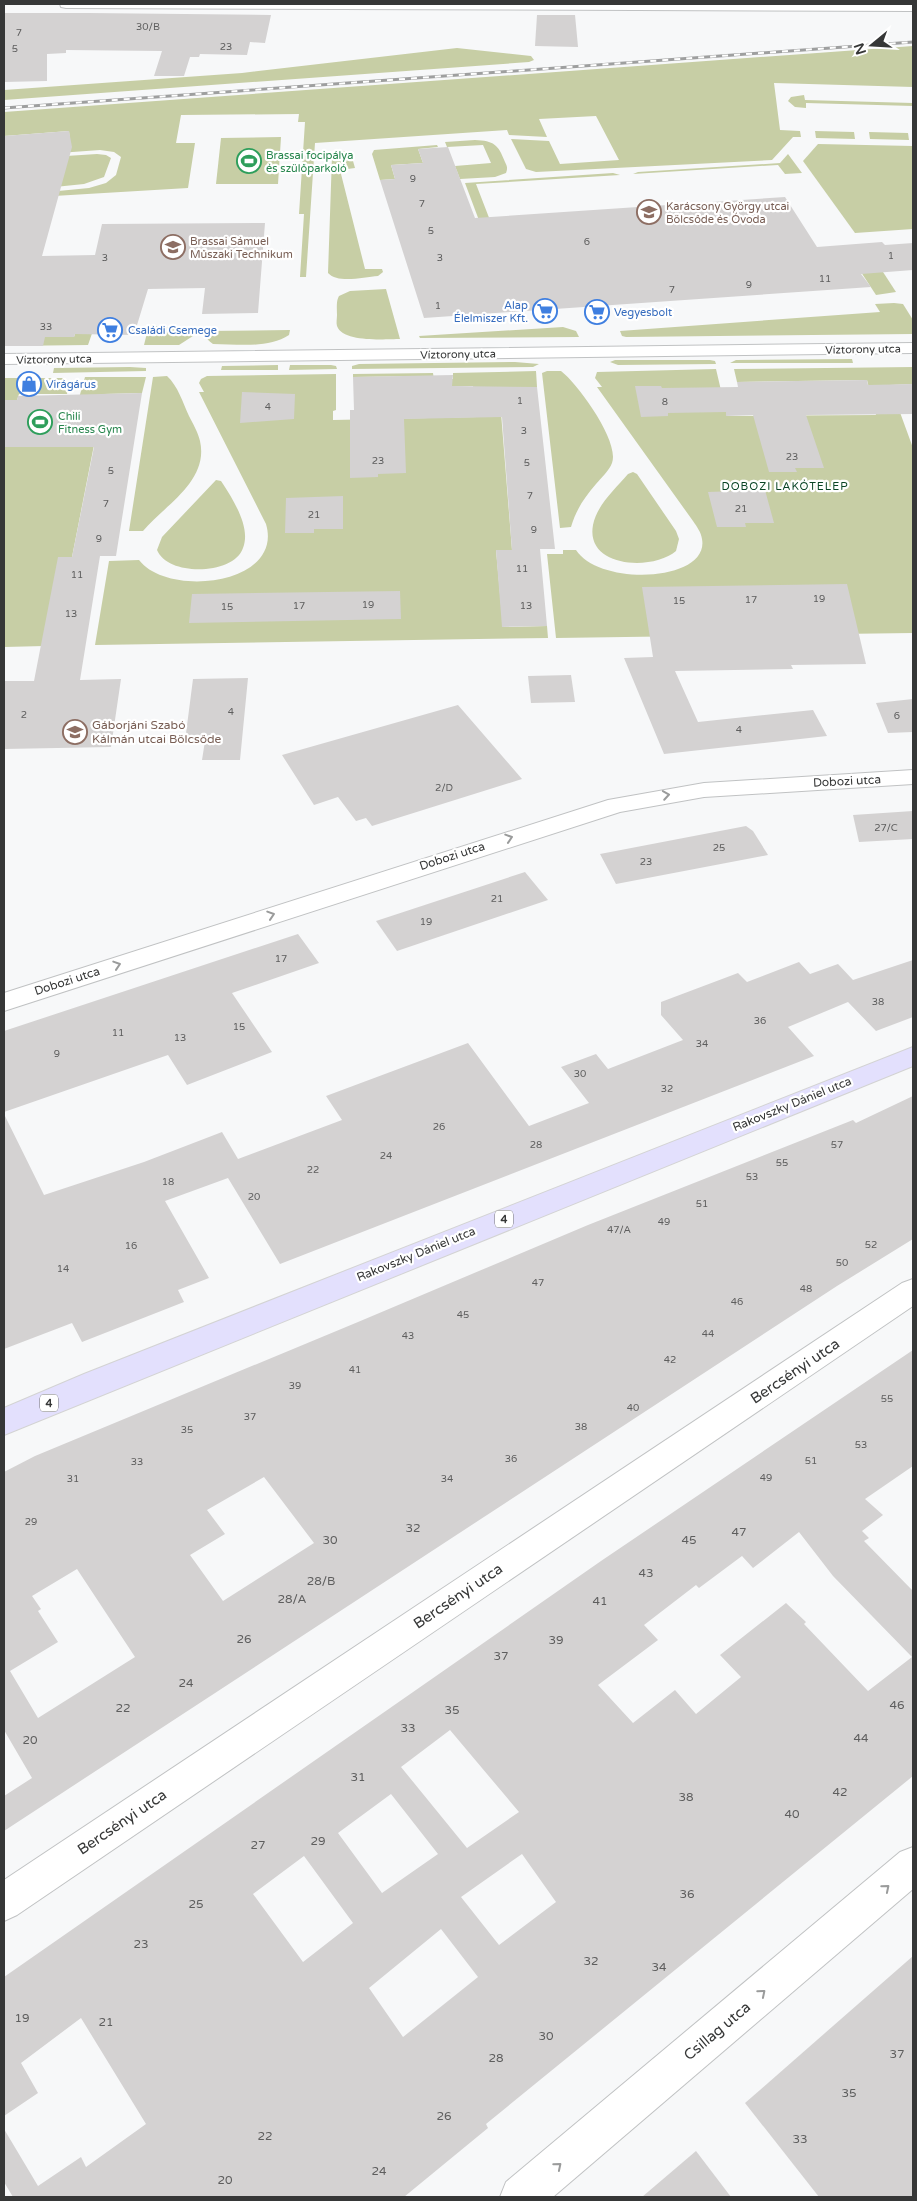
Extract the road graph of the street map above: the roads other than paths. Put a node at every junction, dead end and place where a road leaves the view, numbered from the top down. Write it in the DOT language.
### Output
graph roads {
  1 [pos="66,4"];
  2 [pos="205,4"];
  3 [pos="378,4"];
  4 [pos="693,5"];
  5 [pos="859,5"];
  6 [pos="913,7"];
  7 [pos="913,348"];
  8 [pos="4,359"];
  9 [pos="913,777"];
  10 [pos="4,1002"];
  11 [pos="913,1056"];
  12 [pos="913,1291"];
  13 [pos="4,1422"];
  14 [pos="913,1865"];
  15 [pos="4,1902"];
  16 [pos="521,2197"];
  1 -- 2 [label="street"];
  2 -- 3 [label="street"];
  3 -- 4 [label="street"];
  4 -- 5 [label="street"];
  5 -- 6 [label="street"];
  7 -- 8 [label="street, Víztorony utca"];
  10 -- 9 [label="street, Dobozi utca, one-way"];
  11 -- 13 [label="main road, Rakovszky Dániel utca / 4"];
  12 -- 15 [label="street, Bercsényi utca"];
  16 -- 14 [label="street, Csillag utca, one-way"];
}
